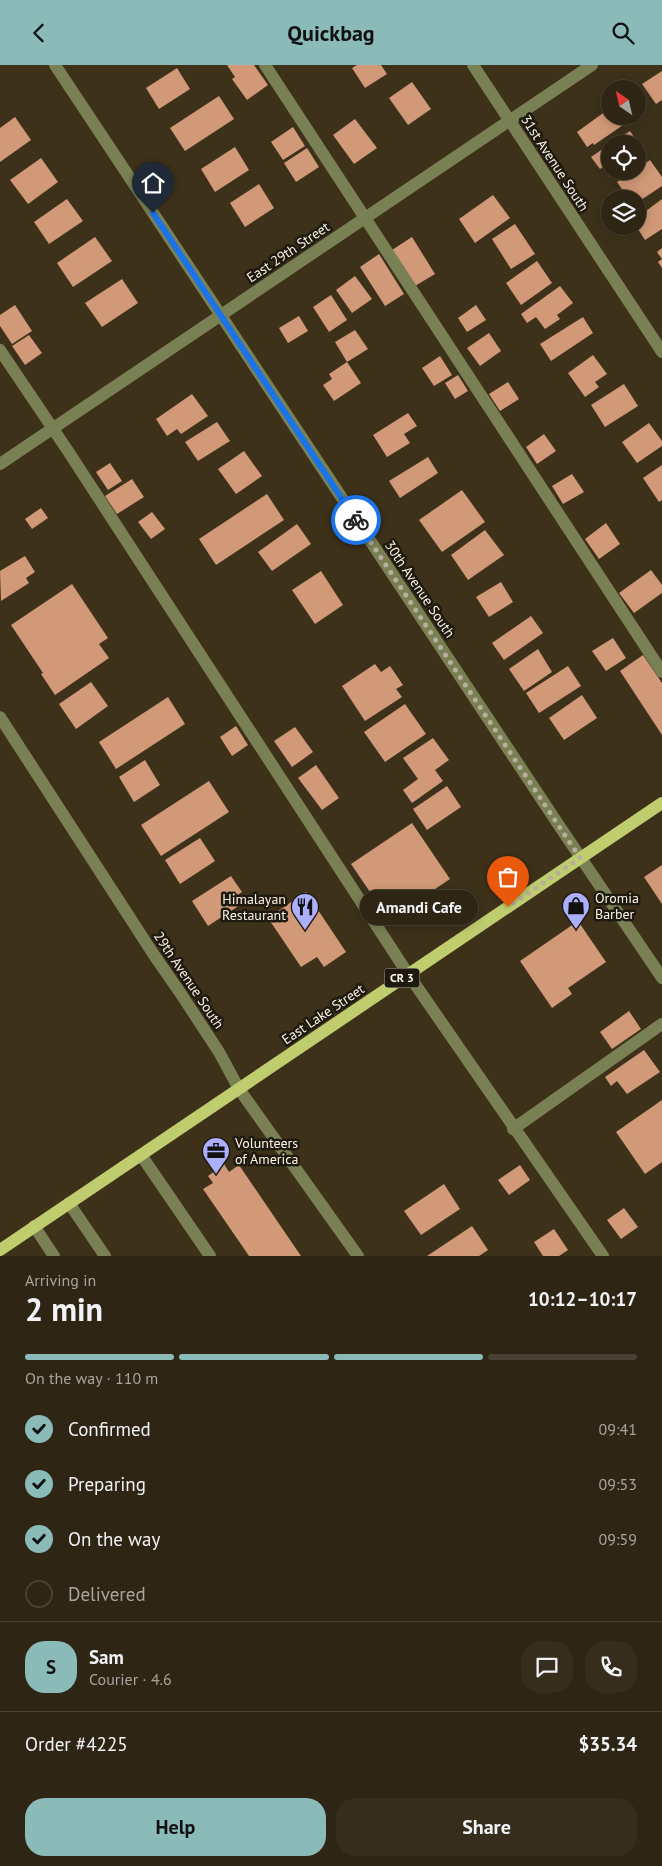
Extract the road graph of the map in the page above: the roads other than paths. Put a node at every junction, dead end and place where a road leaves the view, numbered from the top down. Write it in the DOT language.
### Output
graph roads {
  1 [pos="55,65"];
  2 [pos="264,65"];
  3 [pos="473,65"];
  4 [pos="592,65"];
  5 [pos="510,121"];
  6 [pos="366,218"];
  7 [pos="221,315"];
  8 [pos="0,350"];
  9 [pos="662,352"];
  10 [pos="52,429"];
  11 [pos="0,465"];
  12 [pos="662,672"];
  13 [pos="0,717"];
  14 [pos="662,803"];
  15 [pos="580,858"];
  16 [pos="408,974"];
  17 [pos="662,979"];
  18 [pos="662,1024"];
  19 [pos="239,1089"];
  20 [pos="513,1129"];
  21 [pos="141,1155"];
  22 [pos="69,1203"];
  23 [pos="34,1226"];
  24 [pos="0,1250"];
  25 [pos="54,1256"];
  26 [pos="105,1256"];
  27 [pos="210,1256"];
  28 [pos="358,1256"];
  29 [pos="603,1256"];
  1 -- 7 [label="street, 30th Avenue South"];
  2 -- 6 [label="street"];
  3 -- 5 [label="street, 31st Avenue South"];
  4 -- 5 [label="street, East 29th Street"];
  5 -- 6 [label="street, East 29th Street"];
  5 -- 9 [label="street, 31st Avenue South"];
  6 -- 7 [label="street, East 29th Street"];
  6 -- 12 [label="street"];
  7 -- 10 [label="street, East 29th Street"];
  7 -- 15 [label="street, 30th Avenue South"];
  8 -- 10 [label="street"];
  10 -- 11 [label="street, East 29th Street"];
  10 -- 16 [label="street"];
  13 -- 19 [label="street, 29th Avenue South"];
  14 -- 15 [label="main road, East Lake Street / CR 3"];
  15 -- 16 [label="main road, East Lake Street / CR 3"];
  15 -- 17 [label="street, 30th Avenue South"];
  16 -- 19 [label="main road, East Lake Street / CR 3"];
  16 -- 20 [label="street"];
  18 -- 20 [label="street"];
  19 -- 21 [label="main road, East Lake Street / CR 3"];
  19 -- 28 [label="street, 29th Avenue South"];
  20 -- 29 [label="street"];
  21 -- 22 [label="main road, East Lake Street / CR 3"];
  21 -- 27 [label="street"];
  22 -- 23 [label="main road, East Lake Street / CR 3"];
  22 -- 26 [label="street"];
  23 -- 24 [label="main road, East Lake Street / CR 3"];
  23 -- 25 [label="street"];
}
